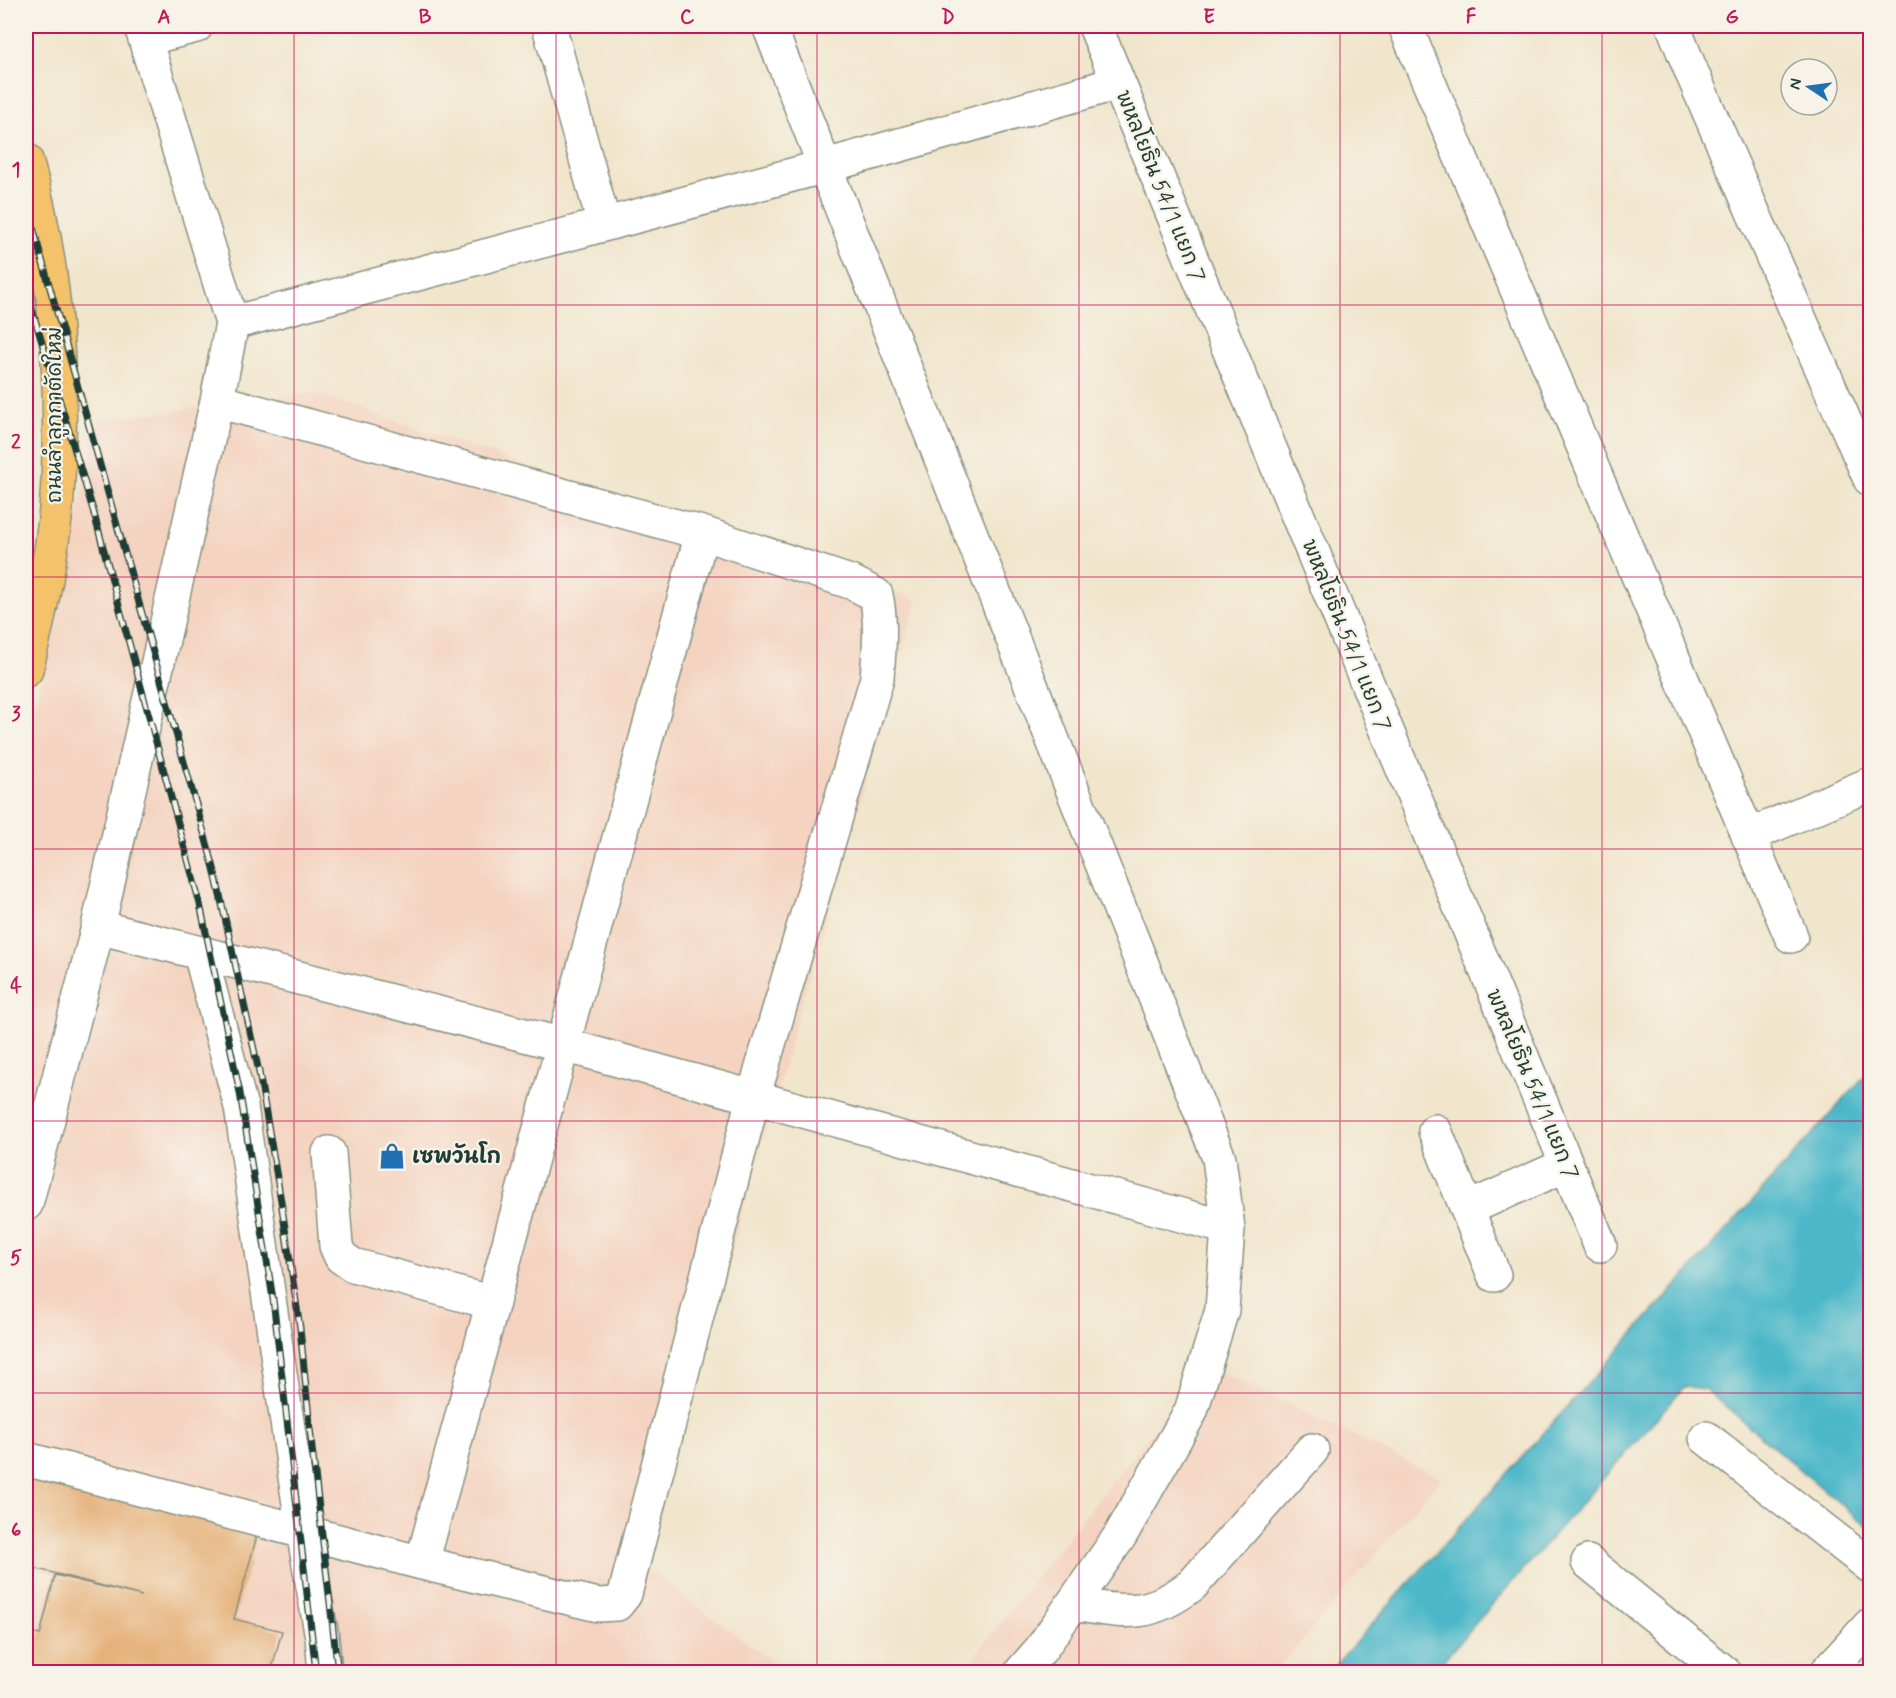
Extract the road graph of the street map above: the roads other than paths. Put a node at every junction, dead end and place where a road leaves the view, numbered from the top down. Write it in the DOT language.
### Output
graph roads {
  1 [pos="196,26"];
  2 [pos="549,26"];
  3 [pos="769,26"];
  4 [pos="1095,26"];
  5 [pos="1406,26"];
  6 [pos="1673,26"];
  7 [pos="143,32"];
  8 [pos="1118,83"];
  9 [pos="26,160"];
  10 [pos="826,166"];
  11 [pos="604,225"];
  12 [pos="232,323"];
  13 [pos="217,401"];
  14 [pos="1870,479"];
  15 [pos="702,533"];
  16 [pos="26,670"];
  17 [pos="1870,784"];
  18 [pos="1748,836"];
  19 [pos="98,927"];
  20 [pos="1791,936"];
  21 [pos="200,953"];
  22 [pos="564,1045"];
  23 [pos="753,1098"];
  24 [pos="1435,1131"];
  25 [pos="329,1153"];
  26 [pos="1566,1165"];
  27 [pos="26,1204"];
  28 [pos="1467,1209"];
  29 [pos="1228,1228"];
  30 [pos="1600,1245"];
  31 [pos="1494,1275"];
  32 [pos="493,1303"];
  33 [pos="1706,1438"];
  34 [pos="1312,1450"];
  35 [pos="26,1459"];
  36 [pos="303,1531"];
  37 [pos="1588,1562"];
  38 [pos="422,1563"];
  39 [pos="1870,1566"];
  40 [pos="1073,1604"];
  41 [pos="1870,1625"];
  42 [pos="325,1672"];
  43 [pos="1021,1672"];
  44 [pos="1724,1672"];
  45 [pos="1827,1672"];
  1 -- 7 [label="street"];
  2 -- 11 [label="street"];
  3 -- 10 [label="street"];
  4 -- 8 [label="street, พหลโยธิน 54/1 แยก 7"];
  5 -- 18 [label="street"];
  6 -- 14 [label="street"];
  7 -- 12 [label="street"];
  8 -- 10 [label="street"];
  8 -- 26 [label="street, พหลโยธิน 54/1 แยก 7"];
  9 -- 16 [label="main road, ถนนลำลูกกาตัดใหม่"];
  10 -- 11 [label="street"];
  10 -- 29 [label="street"];
  11 -- 12 [label="street"];
  12 -- 13 [label="street"];
  13 -- 15 [label="street"];
  13 -- 19 [label="street"];
  15 -- 22 [label="street"];
  15 -- 23 [label="street"];
  17 -- 18 [label="street"];
  18 -- 20 [label="street"];
  19 -- 21 [label="street"];
  19 -- 27 [label="street"];
  21 -- 22 [label="street"];
  21 -- 36 [label="street"];
  22 -- 23 [label="street"];
  22 -- 32 [label="street"];
  23 -- 29 [label="street"];
  23 -- 38 [label="street"];
  24 -- 28 [label="street"];
  25 -- 32 [label="street"];
  26 -- 28 [label="street"];
  26 -- 30 [label="street, พหลโยธิน 54/1 แยก 7"];
  28 -- 31 [label="street"];
  29 -- 40 [label="street"];
  32 -- 38 [label="street"];
  33 -- 39 [label="street"];
  34 -- 40 [label="street"];
  35 -- 36 [label="street"];
  36 -- 38 [label="street"];
  36 -- 42 [label="street"];
  37 -- 44 [label="street"];
  40 -- 43 [label="street"];
  41 -- 45 [label="street"];
}
